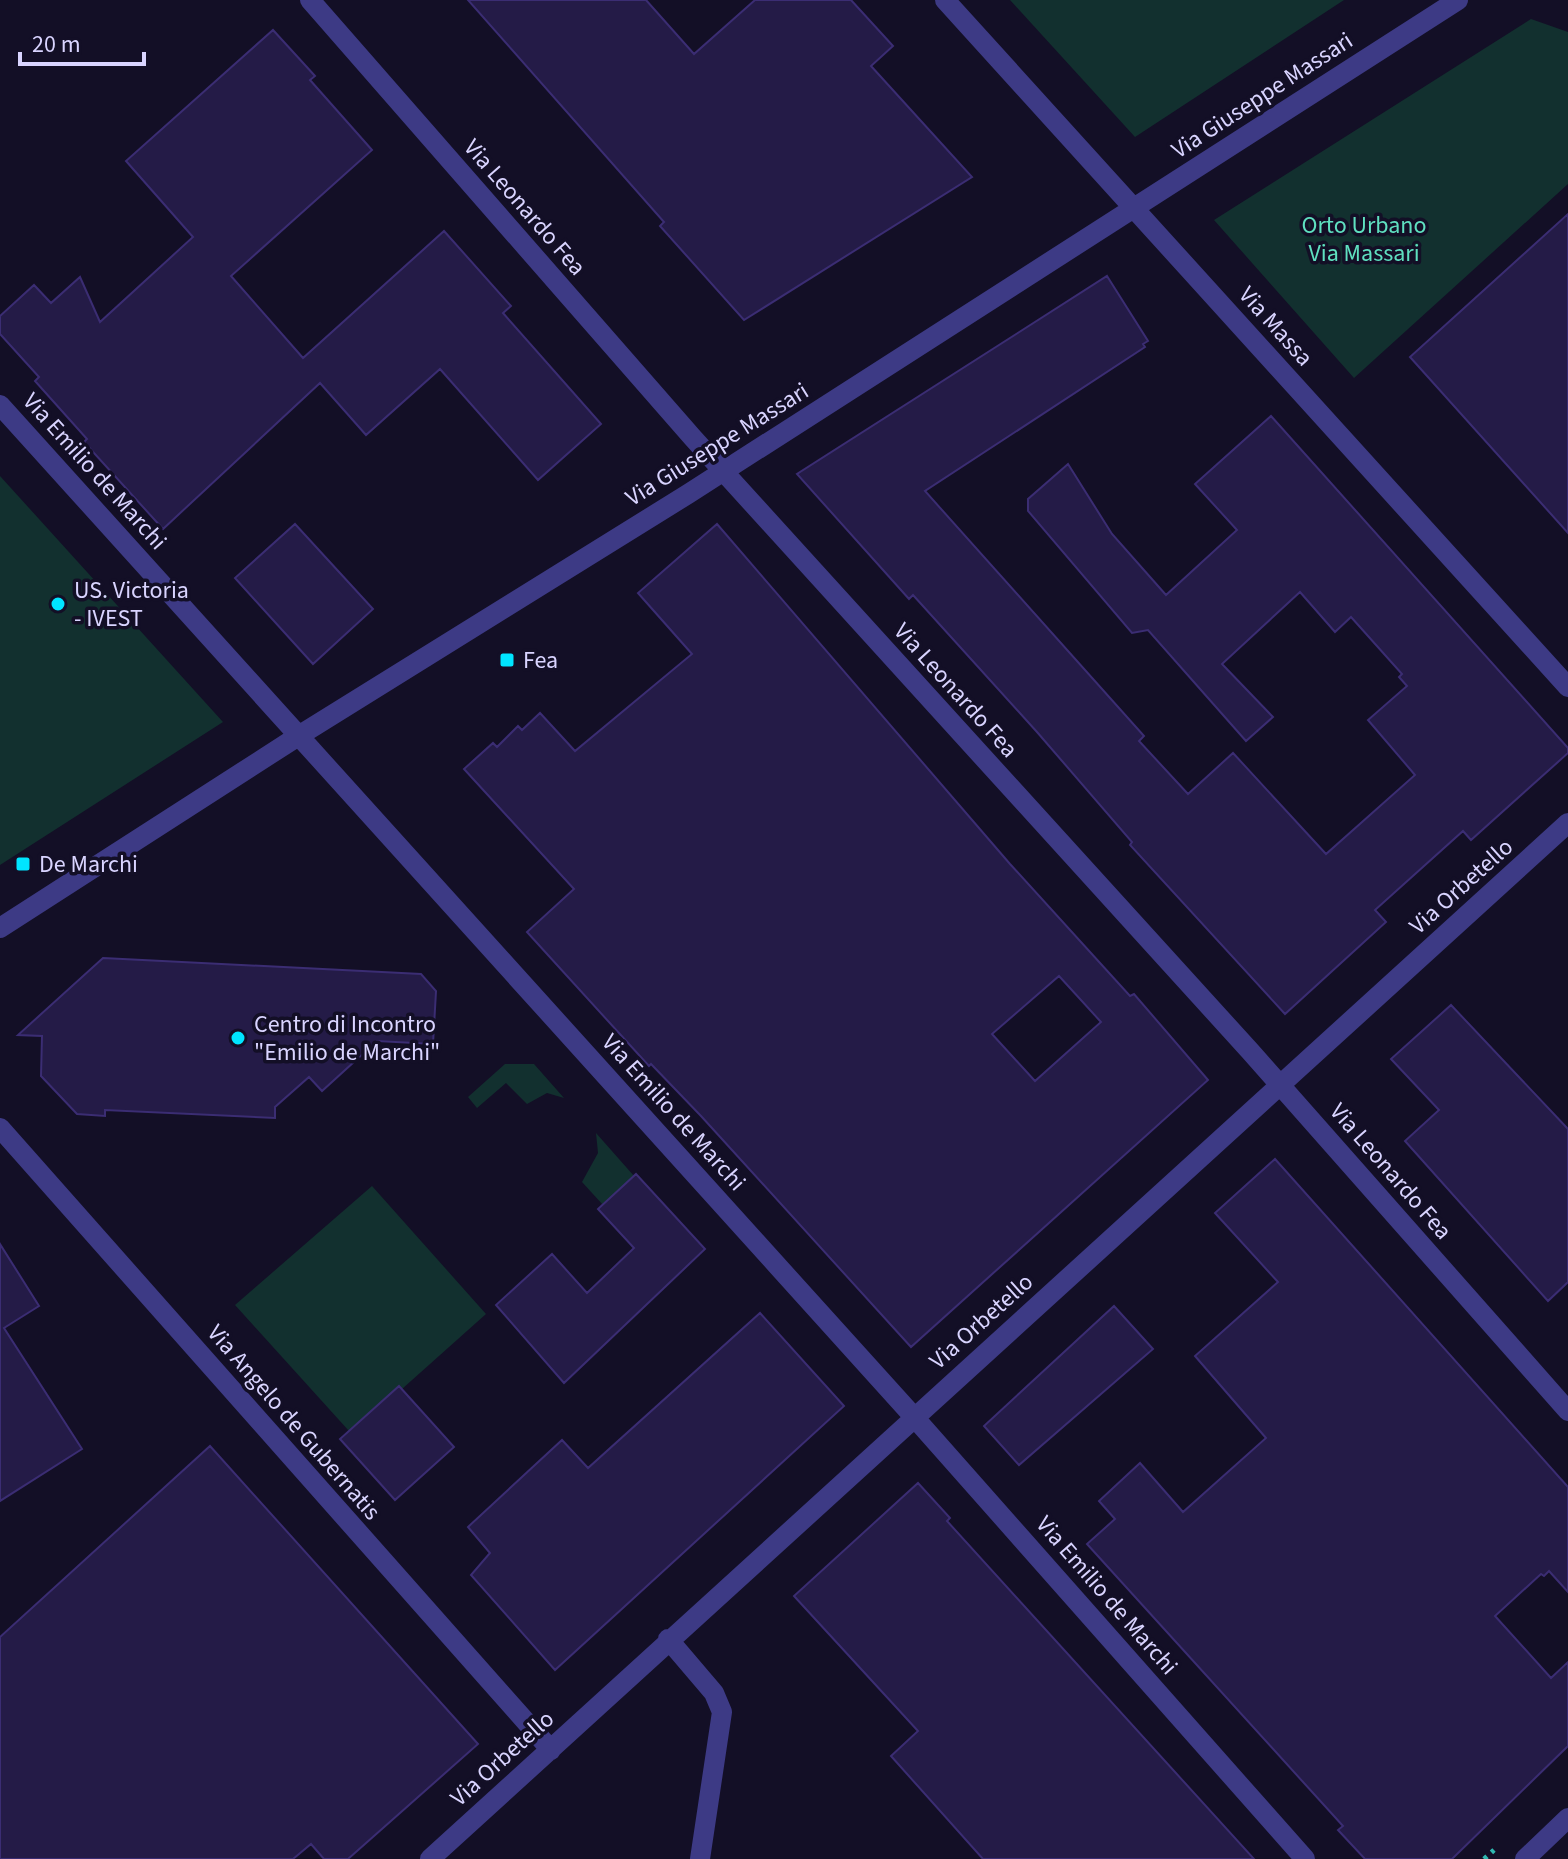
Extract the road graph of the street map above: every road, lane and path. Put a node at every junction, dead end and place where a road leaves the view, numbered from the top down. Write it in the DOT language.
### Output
graph roads {
  1 [pos="310,0"];
  2 [pos="945,0"];
  3 [pos="1458,0"];
  4 [pos="1134,208"];
  5 [pos="0,405"];
  6 [pos="723,471"];
  7 [pos="1568,687"];
  8 [pos="300,735"];
  9 [pos="1568,823"];
  10 [pos="0,928"];
  11 [pos="1280,1085"];
  12 [pos="0,1128"];
  13 [pos="1568,1411"];
  14 [pos="914,1417"];
  15 [pos="668,1639"];
  16 [pos="551,1750"];
  17 [pos="1568,1818"];
  18 [pos="430,1859"];
  19 [pos="700,1859"];
  20 [pos="1305,1859"];
  21 [pos="1525,1859"];
  1 -- 6 [label="street, Via Leonardo Fea"];
  2 -- 4 [label="street, Via Massa"];
  3 -- 4 [label="street, Via Giuseppe Massari"];
  4 -- 6 [label="street, Via Giuseppe Massari"];
  4 -- 7 [label="street, Via Massa"];
  5 -- 8 [label="street, Via Emilio de Marchi"];
  6 -- 8 [label="street, Via Giuseppe Massari"];
  6 -- 11 [label="street, Via Leonardo Fea"];
  8 -- 10 [label="street, Via Giuseppe Massari"];
  8 -- 14 [label="street, Via Emilio de Marchi"];
  9 -- 11 [label="street, Via Orbetello"];
  11 -- 13 [label="street, Via Leonardo Fea"];
  11 -- 14 [label="street, Via Orbetello"];
  12 -- 16 [label="street, Via Angelo de Gubernatis"];
  14 -- 15 [label="street, Via Orbetello"];
  14 -- 20 [label="street, Via Emilio de Marchi"];
  15 -- 16 [label="street, Via Orbetello"];
  15 -- 19 [label="street"];
  16 -- 18 [label="street, Via Orbetello"];
  17 -- 21 [label="street"];
}
